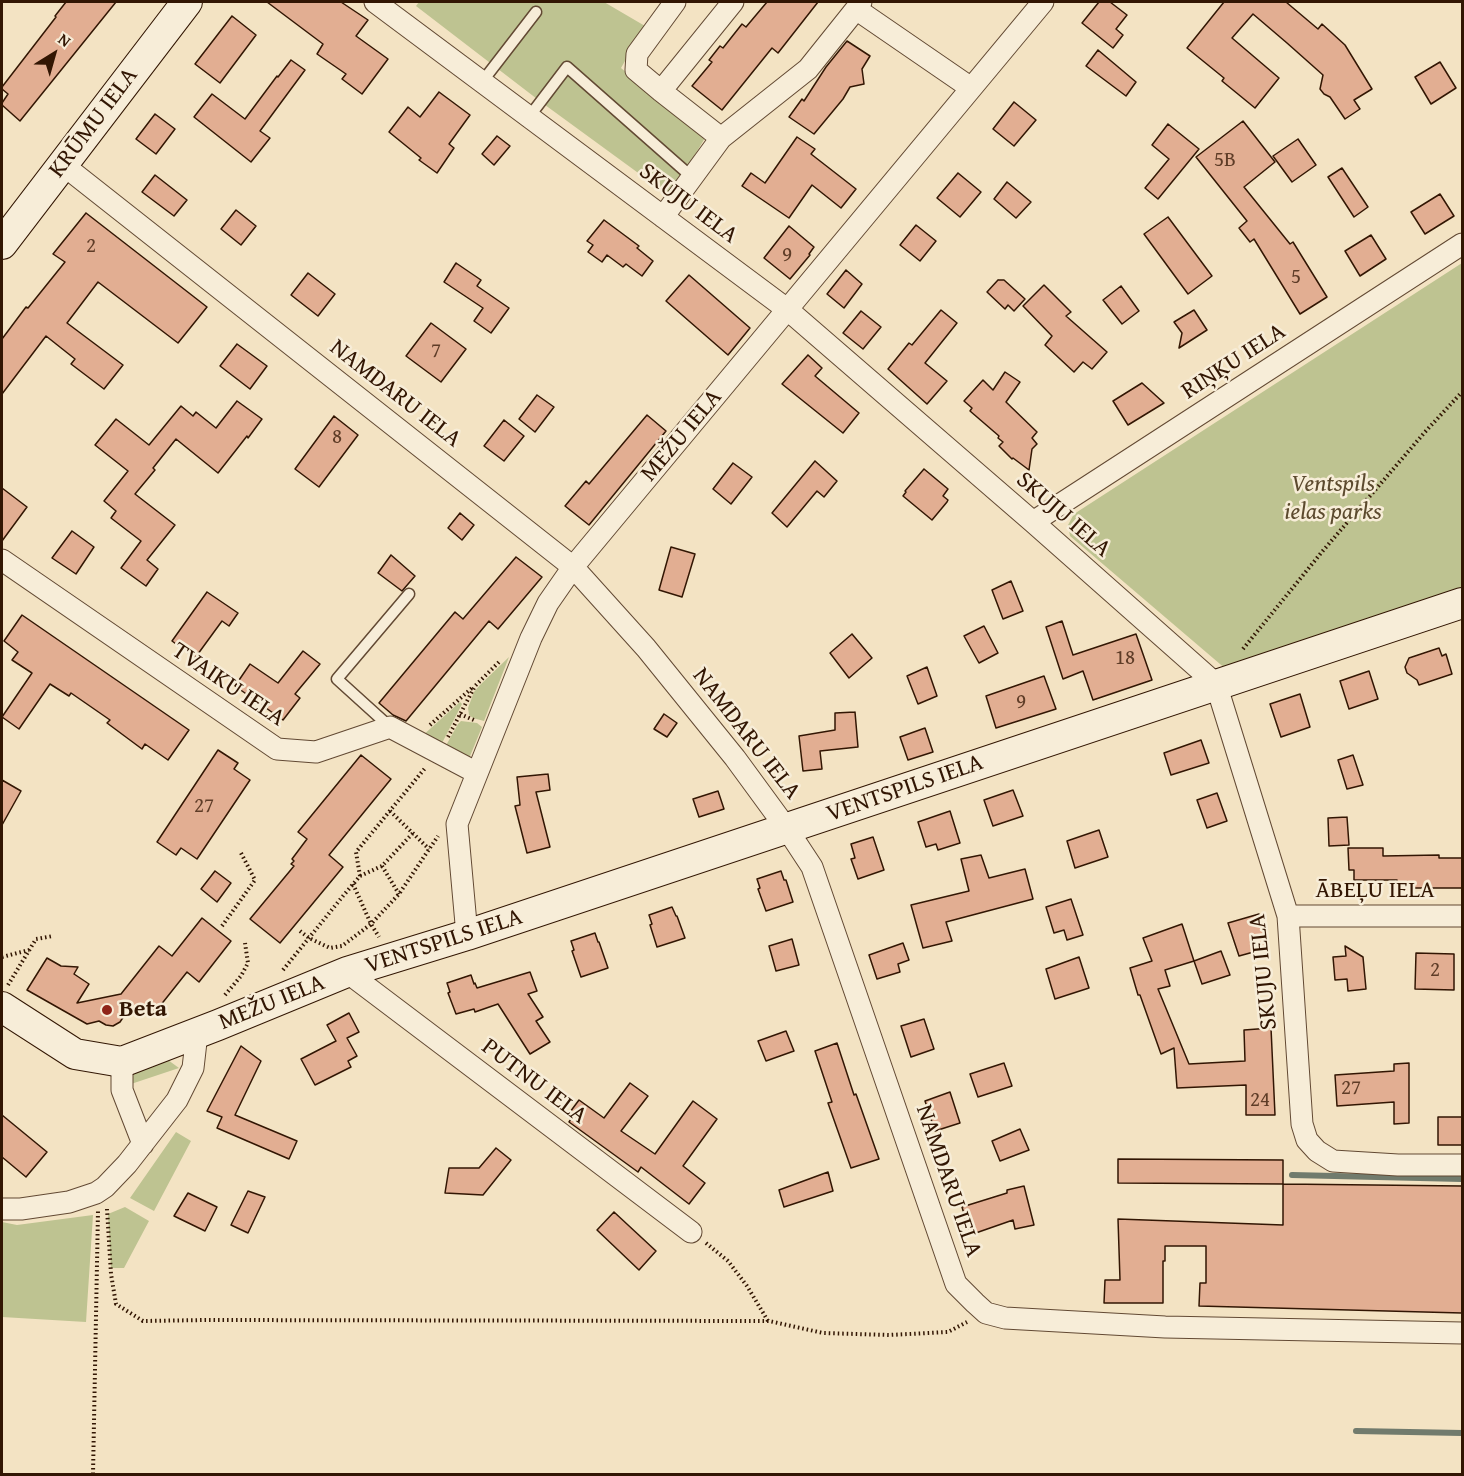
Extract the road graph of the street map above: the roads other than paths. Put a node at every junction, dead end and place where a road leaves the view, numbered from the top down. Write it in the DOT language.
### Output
graph roads {
  1 [pos="187,2"];
  2 [pos="375,2"];
  3 [pos="675,2"];
  4 [pos="733,2"];
  5 [pos="1043,2"];
  6 [pos="859,5"];
  7 [pos="536,12"];
  8 [pos="482,82"];
  9 [pos="971,88"];
  10 [pos="661,91"];
  11 [pos="529,117"];
  12 [pos="721,138"];
  13 [pos="62,164"];
  14 [pos="695,174"];
  15 [pos="663,217"];
  16 [pos="2,244"];
  17 [pos="1462,244"];
  18 [pos="788,310"];
  19 [pos="1033,522"];
  20 [pos="2,560"];
  21 [pos="573,567"];
  22 [pos="409,594"];
  23 [pos="1462,603"];
  24 [pos="1216,684"];
  25 [pos="390,727"];
  26 [pos="477,773"];
  27 [pos="786,829"];
  28 [pos="1288,916"];
  29 [pos="1462,916"];
  30 [pos="467,935"];
  31 [pos="347,972"];
  32 [pos="3,999"];
  33 [pos="197,1033"];
  34 [pos="122,1062"];
  35 [pos="143,1144"];
  36 [pos="1462,1164"];
  37 [pos="2,1209"];
  38 [pos="691,1232"];
  39 [pos="1462,1333"];
  1 -- 13 [label="street, KRŪMU IELA"];
  2 -- 8 [label="street, SKUJU IELA"];
  3 -- 10 [label="street"];
  4 -- 10 [label="street"];
  5 -- 9 [label="street, MEŽU IELA"];
  6 -- 9 [label="street"];
  6 -- 12 [label="street"];
  7 -- 8 [label="lane"];
  8 -- 11 [label="street, SKUJU IELA"];
  9 -- 18 [label="street, MEŽU IELA"];
  10 -- 12 [label="street"];
  11 -- 14 [label="lane"];
  11 -- 15 [label="street, SKUJU IELA"];
  12 -- 14 [label="street"];
  13 -- 16 [label="street, KRŪMU IELA"];
  13 -- 21 [label="street, NAMDARU IELA"];
  14 -- 15 [label="street"];
  15 -- 18 [label="street, SKUJU IELA"];
  17 -- 19 [label="street, RIŅĶU IELA"];
  18 -- 19 [label="street, SKUJU IELA"];
  18 -- 21 [label="street, MEŽU IELA"];
  19 -- 24 [label="street, SKUJU IELA"];
  20 -- 25 [label="street, TVAIKU IELA"];
  21 -- 26 [label="street, MEŽU IELA"];
  21 -- 27 [label="street, NAMDARU IELA"];
  22 -- 25 [label="lane"];
  23 -- 24 [label="street, VENTSPILS IELA"];
  24 -- 27 [label="street, VENTSPILS IELA"];
  24 -- 28 [label="street, SKUJU IELA"];
  25 -- 26 [label="street"];
  26 -- 30 [label="street, MEŽU IELA"];
  27 -- 30 [label="street, VENTSPILS IELA"];
  27 -- 39 [label="street, NAMDARU IELA"];
  28 -- 29 [label="street, ĀBEĻU IELA"];
  28 -- 36 [label="street, SKUJU IELA"];
  30 -- 31 [label="street, VENTSPILS IELA"];
  31 -- 33 [label="street, MEŽU IELA"];
  31 -- 38 [label="street, PUTNU IELA"];
  32 -- 34 [label="street"];
  33 -- 34 [label="street, MEŽU IELA"];
  33 -- 35 [label="street, MEŽU IELA"];
  34 -- 35 [label="street"];
  35 -- 37 [label="street, MEŽU IELA"];
}
